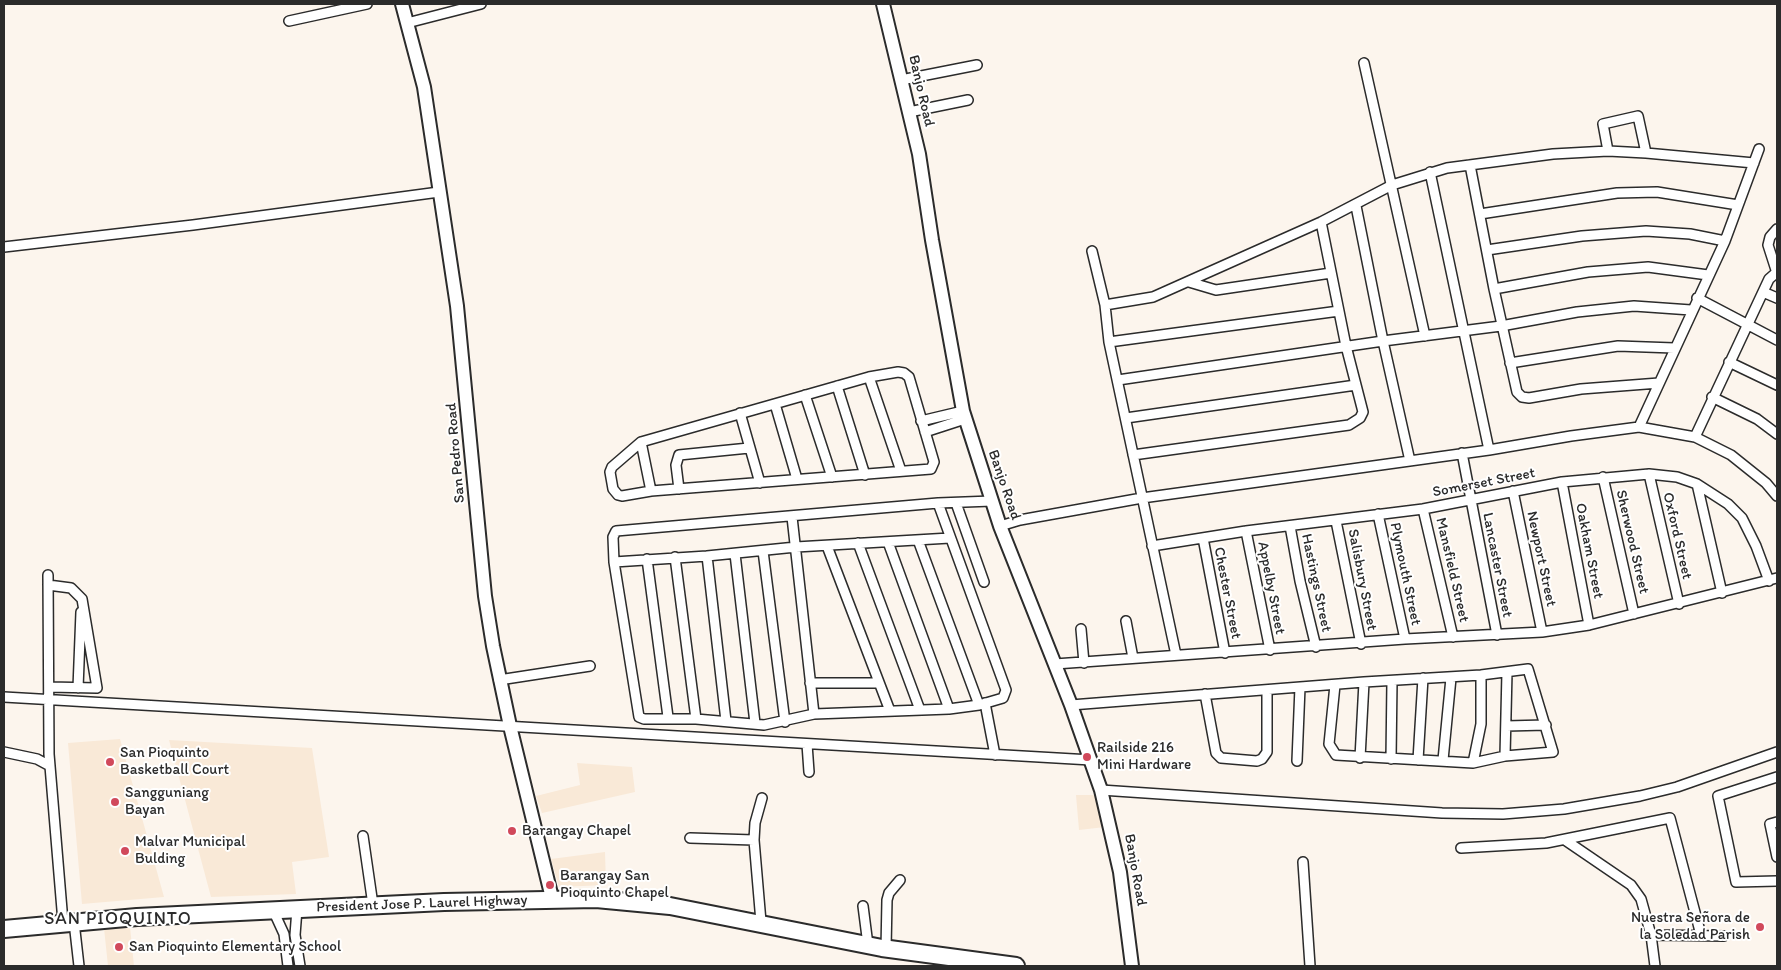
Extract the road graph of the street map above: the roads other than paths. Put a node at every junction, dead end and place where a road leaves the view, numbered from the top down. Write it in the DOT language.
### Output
graph roads {
  1 [pos="367,4"];
  2 [pos="402,4"];
  3 [pos="481,4"];
  4 [pos="883,4"];
  5 [pos="288,21"];
  6 [pos="407,23"];
  7 [pos="1364,63"];
  8 [pos="977,65"];
  9 [pos="901,80"];
  10 [pos="968,100"];
  11 [pos="909,112"];
  12 [pos="1759,149"];
  13 [pos="1608,151"];
  14 [pos="1646,153"];
  15 [pos="1754,164"];
  16 [pos="1470,165"];
  17 [pos="1430,172"];
  18 [pos="1392,186"];
  19 [pos="439,192"];
  20 [pos="1738,205"];
  21 [pos="1356,206"];
  22 [pos="1480,214"];
  23 [pos="1321,222"];
  24 [pos="1777,229"];
  25 [pos="1725,241"];
  26 [pos="4,248"];
  27 [pos="1487,250"];
  28 [pos="1092,251"];
  29 [pos="1331,273"];
  30 [pos="1777,273"];
  31 [pos="1708,275"];
  32 [pos="1189,282"];
  33 [pos="1494,288"];
  34 [pos="1763,292"];
  35 [pos="1697,298"];
  36 [pos="1777,298"];
  37 [pos="1105,305"];
  38 [pos="1691,310"];
  39 [pos="1338,311"];
  40 [pos="1748,324"];
  41 [pos="1502,326"];
  42 [pos="1463,331"];
  43 [pos="1426,336"];
  44 [pos="1777,340"];
  45 [pos="1383,341"];
  46 [pos="1109,342"];
  47 [pos="1346,346"];
  48 [pos="1674,348"];
  49 [pos="1730,362"];
  50 [pos="1510,363"];
  51 [pos="869,377"];
  52 [pos="1118,380"];
  53 [pos="1659,383"];
  54 [pos="1356,385"];
  55 [pos="1777,385"];
  56 [pos="837,386"];
  57 [pos="805,395"];
  58 [pos="1712,397"];
  59 [pos="775,404"];
  60 [pos="740,414"];
  61 [pos="964,415"];
  62 [pos="1126,418"];
  63 [pos="921,421"];
  64 [pos="1640,427"];
  65 [pos="925,432"];
  66 [pos="1777,434"];
  67 [pos="1695,437"];
  68 [pos="641,442"];
  69 [pos="749,448"];
  70 [pos="1489,450"];
  71 [pos="1462,454"];
  72 [pos="1133,455"];
  73 [pos="1410,461"];
  74 [pos="901,470"];
  75 [pos="1649,474"];
  76 [pos="865,475"];
  77 [pos="832,477"];
  78 [pos="1603,477"];
  79 [pos="797,479"];
  80 [pos="1562,482"];
  81 [pos="760,483"];
  82 [pos="1696,484"];
  83 [pos="679,489"];
  84 [pos="651,491"];
  85 [pos="1513,491"];
  86 [pos="1777,496"];
  87 [pos="1142,498"];
  88 [pos="1470,499"];
  89 [pos="992,501"];
  90 [pos="956,502"];
  91 [pos="938,503"];
  92 [pos="1423,508"];
  93 [pos="1378,514"];
  94 [pos="792,517"];
  95 [pos="1336,521"];
  96 [pos="1000,526"];
  97 [pos="1290,526"];
  98 [pos="1246,531"];
  99 [pos="950,538"];
  100 [pos="1203,538"];
  101 [pos="918,540"];
  102 [pos="888,542"];
  103 [pos="858,543"];
  104 [pos="826,546"];
  105 [pos="1152,546"];
  106 [pos="796,547"];
  107 [pos="763,552"];
  108 [pos="735,554"];
  109 [pos="706,556"];
  110 [pos="676,557"];
  111 [pos="647,559"];
  112 [pos="614,562"];
  113 [pos="48,575"];
  114 [pos="1773,579"];
  115 [pos="984,582"];
  116 [pos="48,585"];
  117 [pos="1722,593"];
  118 [pos="82,599"];
  119 [pos="1679,604"];
  120 [pos="1634,614"];
  121 [pos="1126,621"];
  122 [pos="1589,625"];
  123 [pos="1081,629"];
  124 [pos="1542,632"];
  125 [pos="1497,635"];
  126 [pos="1453,637"];
  127 [pos="1405,639"];
  128 [pos="1361,644"];
  129 [pos="1316,646"];
  130 [pos="1270,650"];
  131 [pos="1225,653"];
  132 [pos="1176,655"];
  133 [pos="1133,658"];
  134 [pos="1084,663"];
  135 [pos="1055,664"];
  136 [pos="590,666"];
  137 [pos="1508,672"];
  138 [pos="1481,675"];
  139 [pos="1423,678"];
  140 [pos="1451,678"];
  141 [pos="499,680"];
  142 [pos="1392,681"];
  143 [pos="1364,682"];
  144 [pos="810,683"];
  145 [pos="879,683"];
  146 [pos="1335,685"];
  147 [pos="49,687"];
  148 [pos="1300,687"];
  149 [pos="78,688"];
  150 [pos="1266,690"];
  151 [pos="1205,694"];
  152 [pos="4,697"];
  153 [pos="49,700"];
  154 [pos="982,704"];
  155 [pos="1071,705"];
  156 [pos="949,708"];
  157 [pos="920,710"];
  158 [pos="890,711"];
  159 [pos="814,714"];
  160 [pos="668,717"];
  161 [pos="696,718"];
  162 [pos="726,721"];
  163 [pos="785,722"];
  164 [pos="755,723"];
  165 [pos="1546,725"];
  166 [pos="510,726"];
  167 [pos="1506,726"];
  168 [pos="807,744"];
  169 [pos="4,752"];
  170 [pos="1777,752"];
  171 [pos="995,755"];
  172 [pos="1504,756"];
  173 [pos="1360,758"];
  174 [pos="1091,760"];
  175 [pos="1391,760"];
  176 [pos="1418,760"];
  177 [pos="1442,760"];
  178 [pos="1297,761"];
  179 [pos="1473,763"];
  180 [pos="50,766"];
  181 [pos="809,772"];
  182 [pos="1777,777"];
  183 [pos="1101,790"];
  184 [pos="762,798"];
  185 [pos="1777,822"];
  186 [pos="363,836"];
  187 [pos="690,838"];
  188 [pos="754,840"];
  189 [pos="1565,840"];
  190 [pos="1461,848"];
  191 [pos="1777,857"];
  192 [pos="1303,862"];
  193 [pos="900,880"];
  194 [pos="1777,881"];
  195 [pos="552,898"];
  196 [pos="373,905"];
  197 [pos="863,906"];
  198 [pos="296,909"];
  199 [pos="273,910"];
  200 [pos="68,922"];
  201 [pos="761,922"];
  202 [pos="4,929"];
  203 [pos="1651,935"];
  204 [pos="1701,935"];
  205 [pos="1724,936"];
  206 [pos="868,946"];
  207 [pos="886,949"];
  208 [pos="79,966"];
  209 [pos="288,966"];
  210 [pos="300,966"];
  211 [pos="1016,966"];
  212 [pos="1132,966"];
  213 [pos="1310,966"];
  214 [pos="1655,966"];
  1 -- 5 [label="street"];
  2 -- 6 [label="street, San Pedro Road"];
  3 -- 6 [label="street"];
  4 -- 9 [label="street, Banjo Road"];
  6 -- 19 [label="street, San Pedro Road"];
  7 -- 18 [label="street"];
  8 -- 9 [label="street"];
  9 -- 11 [label="street, Banjo Road"];
  10 -- 11 [label="street"];
  11 -- 61 [label="street, Banjo Road"];
  12 -- 15 [label="street"];
  13 -- 14 [label="street"];
  13 -- 14 [label="street"];
  13 -- 16 [label="street"];
  14 -- 15 [label="street"];
  15 -- 20 [label="street"];
  16 -- 17 [label="street"];
  16 -- 22 [label="street"];
  17 -- 18 [label="street"];
  17 -- 42 [label="street"];
  18 -- 21 [label="street"];
  18 -- 43 [label="street"];
  19 -- 26 [label="street"];
  19 -- 141 [label="street, San Pedro Road"];
  20 -- 22 [label="street"];
  20 -- 25 [label="street"];
  21 -- 23 [label="street"];
  21 -- 45 [label="street"];
  22 -- 27 [label="street"];
  23 -- 29 [label="street"];
  23 -- 32 [label="street"];
  24 -- 30 [label="street"];
  25 -- 27 [label="street"];
  25 -- 31 [label="street"];
  27 -- 33 [label="street"];
  28 -- 37 [label="street"];
  29 -- 32 [label="street"];
  29 -- 39 [label="street"];
  30 -- 34 [label="street"];
  31 -- 33 [label="street"];
  31 -- 35 [label="street"];
  32 -- 37 [label="street"];
  33 -- 41 [label="street"];
  34 -- 36 [label="street"];
  34 -- 40 [label="street"];
  35 -- 38 [label="street"];
  35 -- 40 [label="street"];
  37 -- 46 [label="street"];
  38 -- 41 [label="street"];
  38 -- 48 [label="street"];
  39 -- 46 [label="street"];
  39 -- 47 [label="street"];
  40 -- 44 [label="street"];
  40 -- 49 [label="street"];
  41 -- 42 [label="street"];
  41 -- 50 [label="street"];
  42 -- 43 [label="street"];
  42 -- 70 [label="street"];
  43 -- 45 [label="street"];
  45 -- 47 [label="street"];
  45 -- 73 [label="street"];
  46 -- 52 [label="street"];
  47 -- 52 [label="street"];
  47 -- 54 [label="street"];
  48 -- 50 [label="street"];
  48 -- 53 [label="street"];
  49 -- 55 [label="street"];
  49 -- 58 [label="street"];
  50 -- 53 [label="street"];
  51 -- 56 [label="street"];
  51 -- 63 [label="street"];
  51 -- 74 [label="street"];
  52 -- 62 [label="street"];
  53 -- 64 [label="street"];
  54 -- 62 [label="street"];
  54 -- 72 [label="street"];
  56 -- 57 [label="street"];
  56 -- 76 [label="street"];
  57 -- 59 [label="street"];
  57 -- 77 [label="street"];
  58 -- 66 [label="street"];
  58 -- 67 [label="street"];
  59 -- 60 [label="street"];
  59 -- 79 [label="street"];
  60 -- 68 [label="street"];
  60 -- 69 [label="street"];
  61 -- 63 [label="street"];
  61 -- 65 [label="street"];
  61 -- 89 [label="street, Banjo Road"];
  62 -- 72 [label="street"];
  63 -- 65 [label="street"];
  64 -- 67 [label="street"];
  64 -- 70 [label="street"];
  65 -- 74 [label="street"];
  67 -- 86 [label="street"];
  68 -- 84 [label="street"];
  68 -- 84 [label="street"];
  69 -- 81 [label="street"];
  69 -- 83 [label="street"];
  70 -- 71 [label="street"];
  71 -- 73 [label="street"];
  71 -- 88 [label="street, Lancaster Street"];
  72 -- 87 [label="street"];
  73 -- 87 [label="street"];
  74 -- 76 [label="street"];
  75 -- 78 [label="street, Somerset Street"];
  75 -- 82 [label="street, Somerset Street"];
  75 -- 119 [label="street, Oxford Street"];
  76 -- 77 [label="street"];
  77 -- 79 [label="street"];
  78 -- 80 [label="street, Somerset Street"];
  78 -- 120 [label="street, Sherwood Street"];
  79 -- 81 [label="street"];
  80 -- 85 [label="street, Somerset Street"];
  80 -- 122 [label="street, Oakham Street"];
  81 -- 83 [label="street"];
  82 -- 114 [label="street, Somerset Street"];
  82 -- 117 [label="street"];
  83 -- 84 [label="street"];
  85 -- 88 [label="street, Somerset Street"];
  85 -- 124 [label="street, Newport Street"];
  87 -- 96 [label="street"];
  87 -- 105 [label="street"];
  88 -- 92 [label="street, Somerset Street"];
  88 -- 125 [label="street, Lancaster Street"];
  89 -- 90 [label="street"];
  89 -- 96 [label="street, Banjo Road"];
  90 -- 91 [label="street"];
  90 -- 115 [label="street"];
  91 -- 94 [label="street"];
  91 -- 99 [label="street"];
  92 -- 93 [label="street, Somerset Street"];
  92 -- 126 [label="street, Mansfield Street"];
  93 -- 95 [label="street, Somerset Street"];
  93 -- 127 [label="street, Plymouth Street"];
  94 -- 106 [label="street"];
  94 -- 112 [label="street"];
  95 -- 97 [label="street, Somerset Street"];
  95 -- 128 [label="street, Salisbury Street"];
  96 -- 135 [label="street, Banjo Road"];
  97 -- 98 [label="street, Somerset Street"];
  97 -- 129 [label="street, Hastings Street"];
  98 -- 100 [label="street, Somerset Street"];
  98 -- 130 [label="street, Appelby Street"];
  99 -- 101 [label="street"];
  99 -- 154 [label="street"];
  100 -- 105 [label="street, Somerset Street"];
  100 -- 131 [label="street, Chester Street"];
  101 -- 102 [label="street"];
  101 -- 154 [label="street"];
  102 -- 103 [label="street"];
  102 -- 156 [label="street"];
  103 -- 104 [label="street"];
  103 -- 157 [label="street"];
  104 -- 106 [label="street"];
  104 -- 145 [label="street"];
  105 -- 132 [label="street"];
  106 -- 107 [label="street"];
  106 -- 144 [label="street"];
  107 -- 108 [label="street"];
  107 -- 163 [label="street"];
  108 -- 109 [label="street"];
  108 -- 164 [label="street"];
  109 -- 110 [label="street"];
  109 -- 162 [label="street"];
  110 -- 111 [label="street"];
  110 -- 161 [label="street"];
  111 -- 112 [label="street"];
  111 -- 160 [label="street"];
  112 -- 160 [label="street"];
  113 -- 116 [label="street"];
  114 -- 117 [label="street"];
  116 -- 118 [label="street"];
  116 -- 147 [label="street"];
  117 -- 119 [label="street"];
  118 -- 149 [label="street"];
  118 -- 149 [label="street"];
  119 -- 120 [label="street"];
  120 -- 122 [label="street"];
  121 -- 133 [label="street"];
  122 -- 124 [label="street"];
  123 -- 134 [label="street"];
  124 -- 125 [label="street"];
  125 -- 126 [label="street"];
  126 -- 127 [label="street"];
  127 -- 128 [label="street"];
  128 -- 129 [label="street"];
  129 -- 130 [label="street"];
  130 -- 131 [label="street"];
  131 -- 132 [label="street"];
  132 -- 133 [label="street"];
  133 -- 134 [label="street"];
  134 -- 135 [label="street"];
  135 -- 155 [label="street, Banjo Road"];
  136 -- 141 [label="street"];
  137 -- 138 [label="street"];
  137 -- 165 [label="street"];
  137 -- 167 [label="street"];
  138 -- 140 [label="street"];
  138 -- 179 [label="street"];
  139 -- 140 [label="street"];
  139 -- 142 [label="street"];
  139 -- 176 [label="street"];
  140 -- 177 [label="street"];
  141 -- 166 [label="street, San Pedro Road"];
  142 -- 143 [label="street"];
  142 -- 175 [label="street"];
  143 -- 146 [label="street"];
  143 -- 173 [label="street"];
  144 -- 145 [label="street"];
  144 -- 159 [label="street"];
  145 -- 158 [label="street"];
  146 -- 148 [label="street"];
  146 -- 173 [label="street"];
  147 -- 149 [label="street"];
  147 -- 153 [label="street"];
  148 -- 150 [label="street"];
  148 -- 178 [label="street"];
  150 -- 151 [label="street"];
  150 -- 151 [label="street"];
  151 -- 155 [label="street"];
  152 -- 153 [label="street"];
  153 -- 166 [label="street"];
  153 -- 180 [label="street"];
  154 -- 156 [label="street"];
  154 -- 171 [label="street"];
  155 -- 174 [label="street, Banjo Road"];
  156 -- 157 [label="street"];
  157 -- 158 [label="street"];
  158 -- 159 [label="street"];
  159 -- 163 [label="street"];
  160 -- 161 [label="street"];
  161 -- 162 [label="street"];
  162 -- 164 [label="street"];
  163 -- 164 [label="street"];
  165 -- 167 [label="street"];
  165 -- 172 [label="street"];
  166 -- 168 [label="street"];
  166 -- 195 [label="street, San Pedro Road"];
  167 -- 172 [label="street"];
  168 -- 171 [label="street"];
  168 -- 181 [label="street"];
  169 -- 180 [label="street"];
  170 -- 183 [label="street"];
  171 -- 174 [label="street"];
  172 -- 179 [label="street"];
  173 -- 175 [label="street"];
  174 -- 183 [label="street, Banjo Road"];
  175 -- 176 [label="street"];
  176 -- 177 [label="street"];
  177 -- 179 [label="street"];
  180 -- 200 [label="street"];
  182 -- 194 [label="street"];
  183 -- 212 [label="street, Banjo Road"];
  184 -- 188 [label="street"];
  185 -- 191 [label="street"];
  186 -- 196 [label="street"];
  187 -- 188 [label="street"];
  188 -- 201 [label="street"];
  189 -- 190 [label="street"];
  189 -- 203 [label="street"];
  189 -- 204 [label="street"];
  192 -- 213 [label="street"];
  193 -- 207 [label="street"];
  195 -- 196 [label="highway, President Jose P. Laurel Highway"];
  195 -- 201 [label="highway, President Jose P. Laurel Highway"];
  196 -- 198 [label="highway, President Jose P. Laurel Highway"];
  197 -- 206 [label="street"];
  198 -- 199 [label="highway, President Jose P. Laurel Highway"];
  198 -- 210 [label="street"];
  199 -- 200 [label="highway, President Jose P. Laurel Highway"];
  199 -- 209 [label="street"];
  200 -- 202 [label="highway, President Jose P. Laurel Highway"];
  200 -- 208 [label="street"];
  201 -- 206 [label="highway, President Jose P. Laurel Highway"];
  203 -- 204 [label="street"];
  203 -- 214 [label="street"];
  204 -- 205 [label="street"];
  206 -- 207 [label="highway, President Jose P. Laurel Highway"];
  207 -- 211 [label="highway, President Jose P. Laurel Highway"];
}
